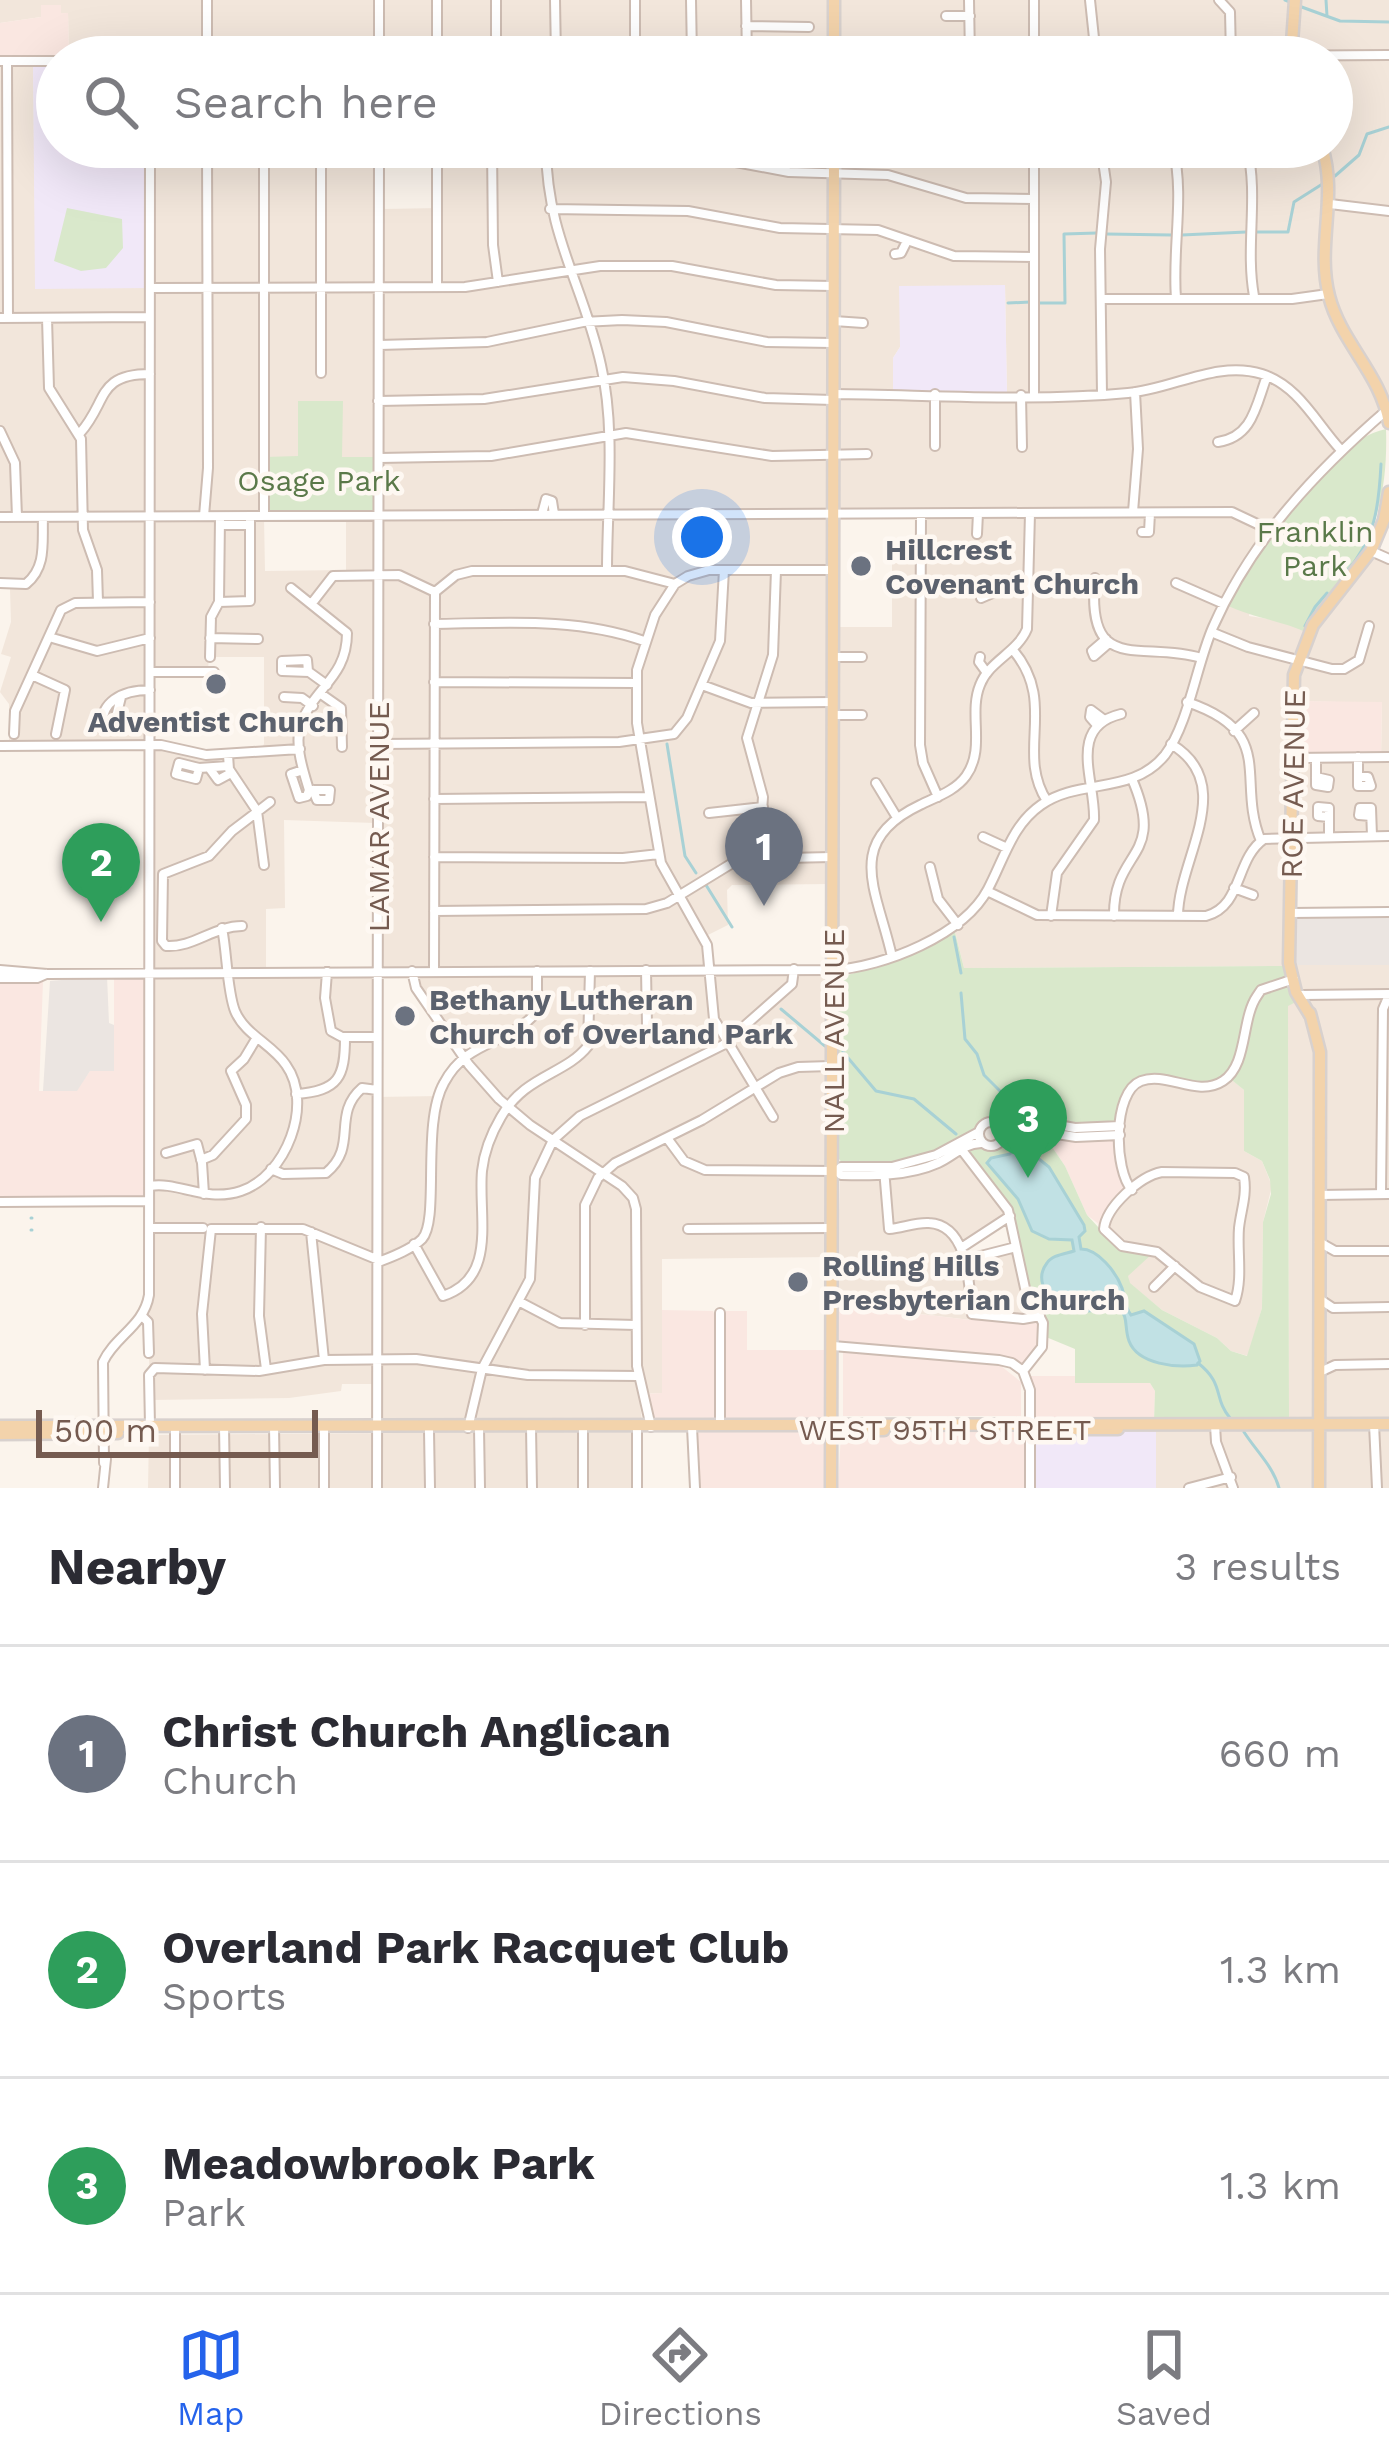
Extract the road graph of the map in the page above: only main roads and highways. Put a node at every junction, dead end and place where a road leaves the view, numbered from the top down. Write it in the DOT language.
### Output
graph roads {
  1 [pos="834,0"];
  2 [pos="1295,0"];
  3 [pos="834,36"];
  4 [pos="1292,36"];
  5 [pos="834,168"];
  6 [pos="1325,168"];
  7 [pos="1388,417"];
  8 [pos="1389,492"];
  9 [pos="1294,980"];
  10 [pos="1310,1015"];
  11 [pos="1318,1424"];
  12 [pos="1389,1424"];
  13 [pos="834,1427"];
  14 [pos="104,1430"];
  15 [pos="175,1430"];
  16 [pos="0,1431"];
  17 [pos="833,1488"];
  18 [pos="1319,1488"];
  1 -- 3 [label="main road"];
  2 -- 4 [label="main road"];
  5 -- 13 [label="main road, NALL AVENUE"];
  6 -- 7 [label="main road"];
  8 -- 9 [label="main road, ROE AVENUE"];
  9 -- 10 [label="main road, ROE AVENUE"];
  9 -- 10 [label="main road, ROE AVENUE"];
  10 -- 11 [label="main road, ROE AVENUE"];
  11 -- 12 [label="main road, WEST 95TH STREET"];
  11 -- 13 [label="main road, WEST 95TH STREET"];
  11 -- 18 [label="main road, ROE AVENUE"];
  13 -- 15 [label="main road, WEST 95TH STREET"];
  13 -- 17 [label="main road, NALL AVENUE"];
  14 -- 15 [label="main road, WEST 95TH STREET"];
  14 -- 15 [label="main road, WEST 95TH STREET"];
  14 -- 16 [label="main road, WEST 95TH STREET"];
  14 -- 16 [label="main road, WEST 95TH STREET"];
}
